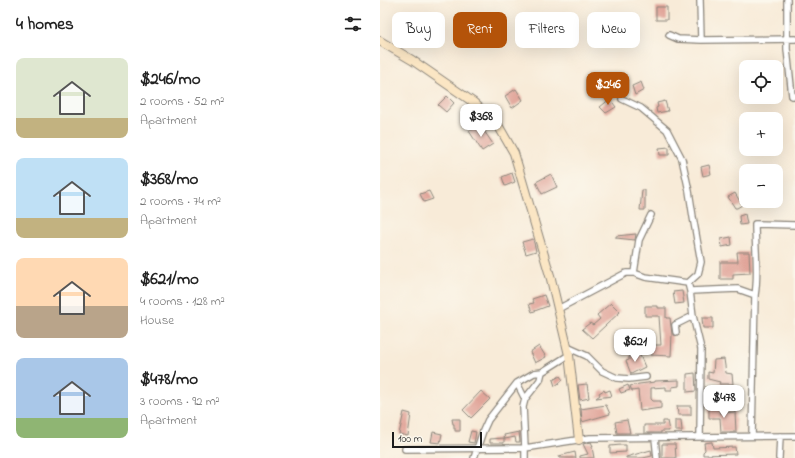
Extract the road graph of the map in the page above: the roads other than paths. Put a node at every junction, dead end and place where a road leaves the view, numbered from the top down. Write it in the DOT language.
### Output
graph roads {
  1 [pos="700,0"];
  2 [pos="786,0"];
  3 [pos="669,35"];
  4 [pos="787,39"];
  5 [pos="795,39"];
  6 [pos="701,40"];
  7 [pos="380,41"];
  8 [pos="795,96"];
  9 [pos="622,99"];
  10 [pos="651,215"];
  11 [pos="795,225"];
  12 [pos="634,273"];
  13 [pos="688,284"];
  14 [pos="690,291"];
  15 [pos="755,295"];
  16 [pos="558,309"];
  17 [pos="693,316"];
  18 [pos="676,332"];
  19 [pos="567,347"];
  20 [pos="569,356"];
  21 [pos="542,372"];
  22 [pos="646,377"];
  23 [pos="518,384"];
  24 [pos="525,399"];
  25 [pos="752,436"];
  26 [pos="780,436"];
  27 [pos="795,436"];
  28 [pos="700,437"];
  29 [pos="655,438"];
  30 [pos="579,440"];
  31 [pos="525,448"];
  32 [pos="405,449"];
  33 [pos="477,449"];
  34 [pos="474,458"];
  35 [pos="525,458"];
  36 [pos="657,458"];
  37 [pos="779,458"];
  1 -- 6 [label="street"];
  2 -- 4 [label="street"];
  3 -- 6 [label="street"];
  4 -- 5 [label="street"];
  4 -- 6 [label="street"];
  4 -- 8 [label="street"];
  7 -- 16 [label="street"];
  9 -- 13 [label="street"];
  10 -- 12 [label="street"];
  11 -- 15 [label="street"];
  12 -- 13 [label="street"];
  12 -- 16 [label="street"];
  13 -- 14 [label="street"];
  14 -- 15 [label="street"];
  14 -- 17 [label="street"];
  15 -- 25 [label="street"];
  16 -- 19 [label="street"];
  17 -- 18 [label="street"];
  17 -- 28 [label="street"];
  19 -- 20 [label="street"];
  19 -- 22 [label="street"];
  20 -- 21 [label="street"];
  20 -- 30 [label="street"];
  21 -- 23 [label="street"];
  21 -- 24 [label="street"];
  23 -- 24 [label="street"];
  23 -- 33 [label="street"];
  24 -- 31 [label="street"];
  25 -- 26 [label="street"];
  25 -- 28 [label="street"];
  26 -- 27 [label="street"];
  26 -- 37 [label="street"];
  28 -- 29 [label="street"];
  29 -- 30 [label="street"];
  29 -- 36 [label="street"];
  30 -- 31 [label="street"];
  31 -- 33 [label="street"];
  31 -- 35 [label="street"];
  32 -- 33 [label="street"];
  33 -- 34 [label="street"];
}
